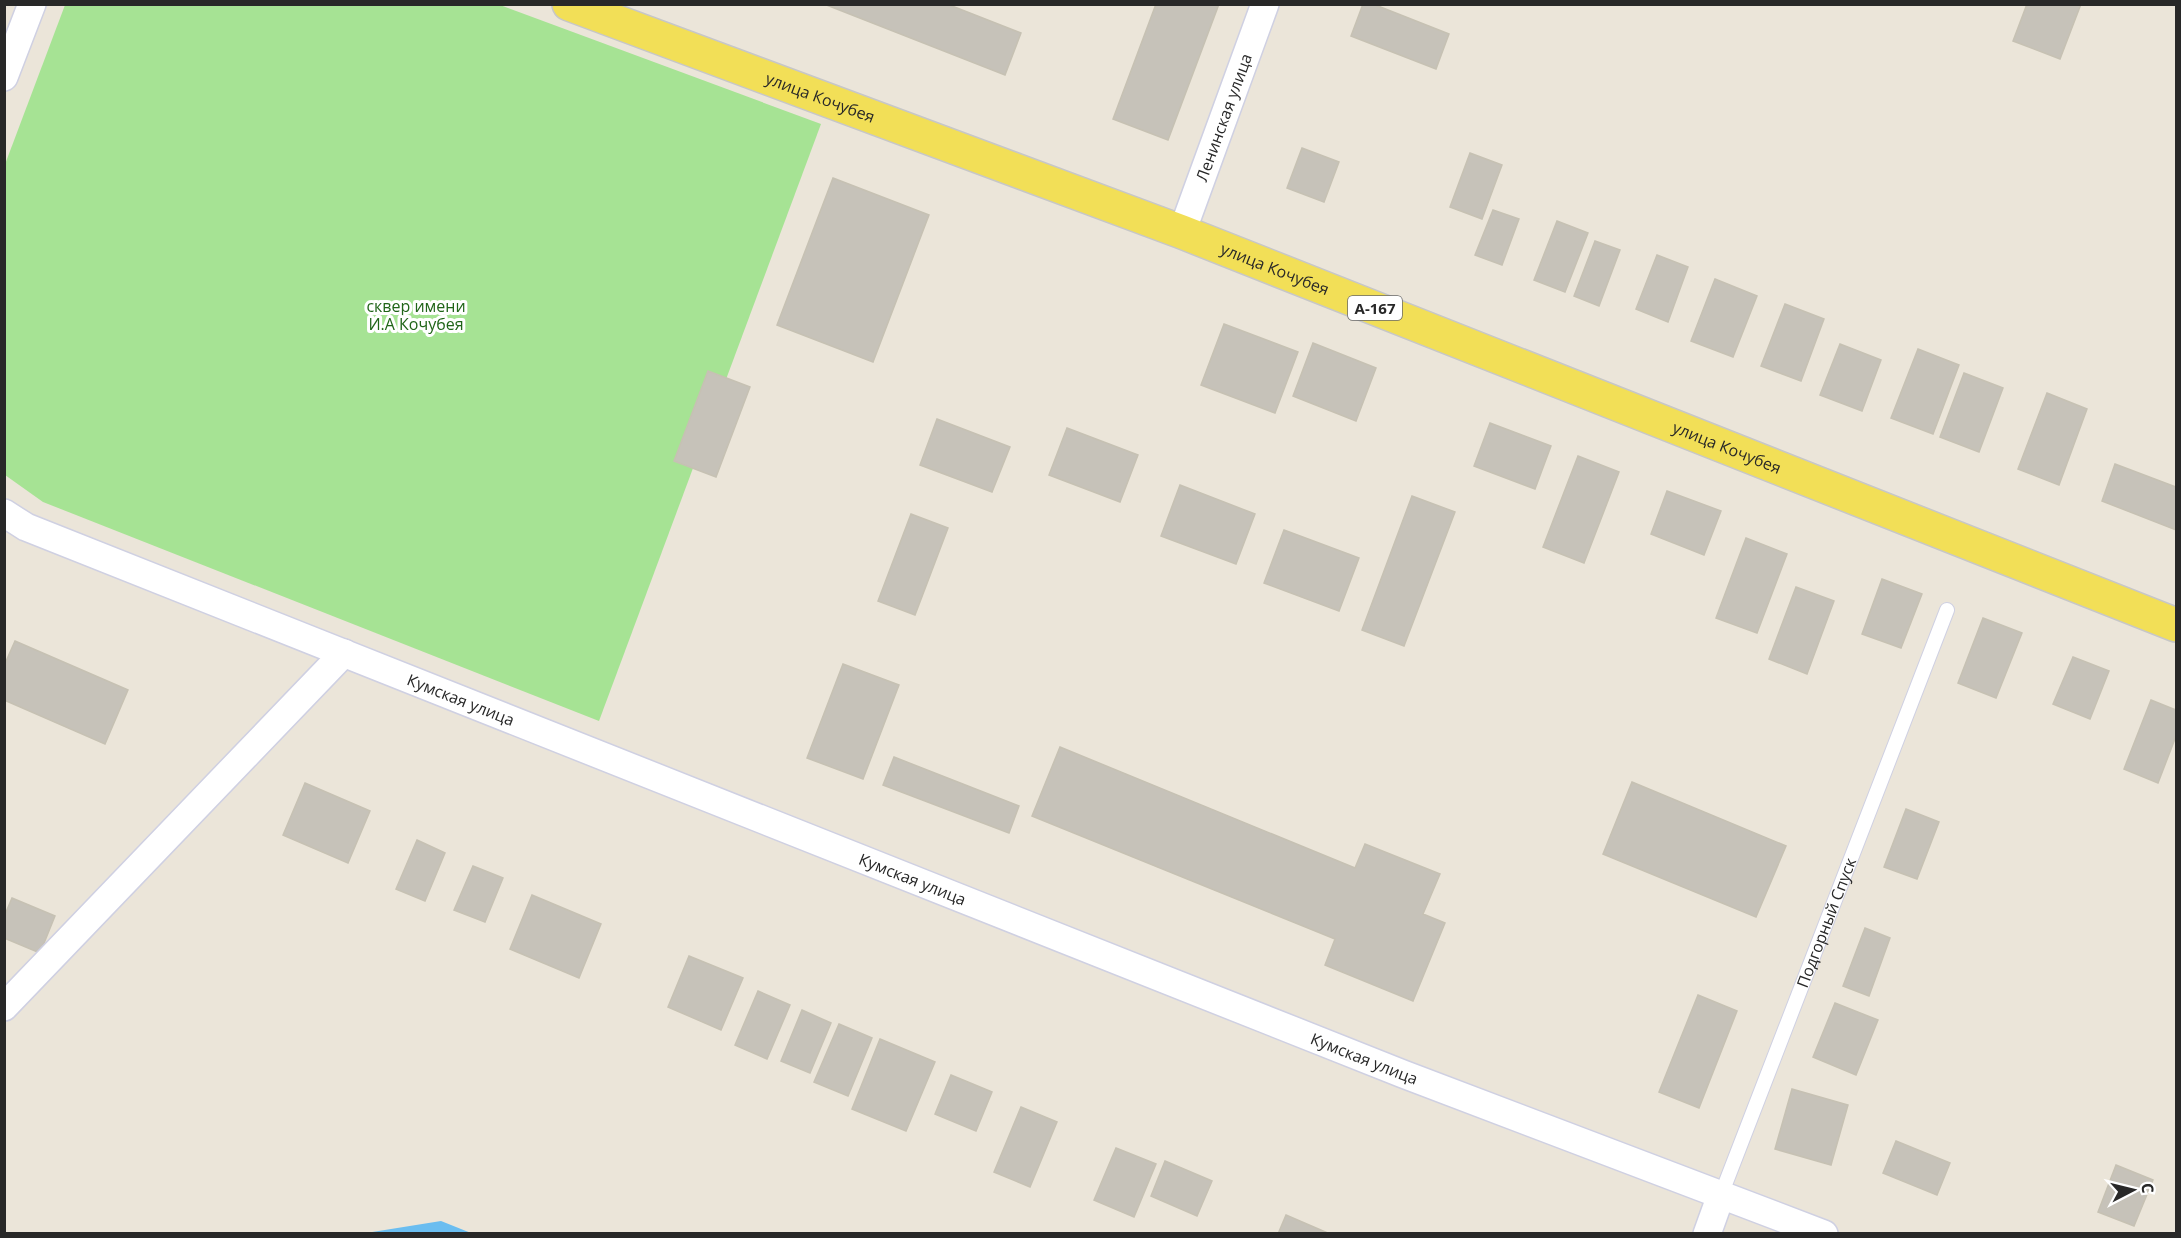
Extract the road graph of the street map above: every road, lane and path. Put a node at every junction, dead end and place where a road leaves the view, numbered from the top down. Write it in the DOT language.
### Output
graph roads {
  1 [pos="32,4"];
  2 [pos="569,4"];
  3 [pos="1265,4"];
  4 [pos="4,77"];
  5 [pos="1182,232"];
  6 [pos="4,513"];
  7 [pos="1947,610"];
  8 [pos="2176,625"];
  9 [pos="344,653"];
  10 [pos="4,1007"];
  11 [pos="1721,1195"];
  12 [pos="1707,1233"];
  13 [pos="1824,1233"];
  1 -- 4 [label="street"];
  2 -- 5 [label="main road, улица Кочубея / А-167"];
  3 -- 5 [label="street, Ленинская улица"];
  5 -- 8 [label="main road, улица Кочубея / А-167"];
  6 -- 9 [label="street, Кумская улица"];
  7 -- 11 [label="lane, Подгорный Спуск"];
  9 -- 10 [label="street"];
  9 -- 11 [label="street, Кумская улица"];
  11 -- 12 [label="street, Подгорный Спуск"];
  11 -- 13 [label="street, Кумская улица"];
}
